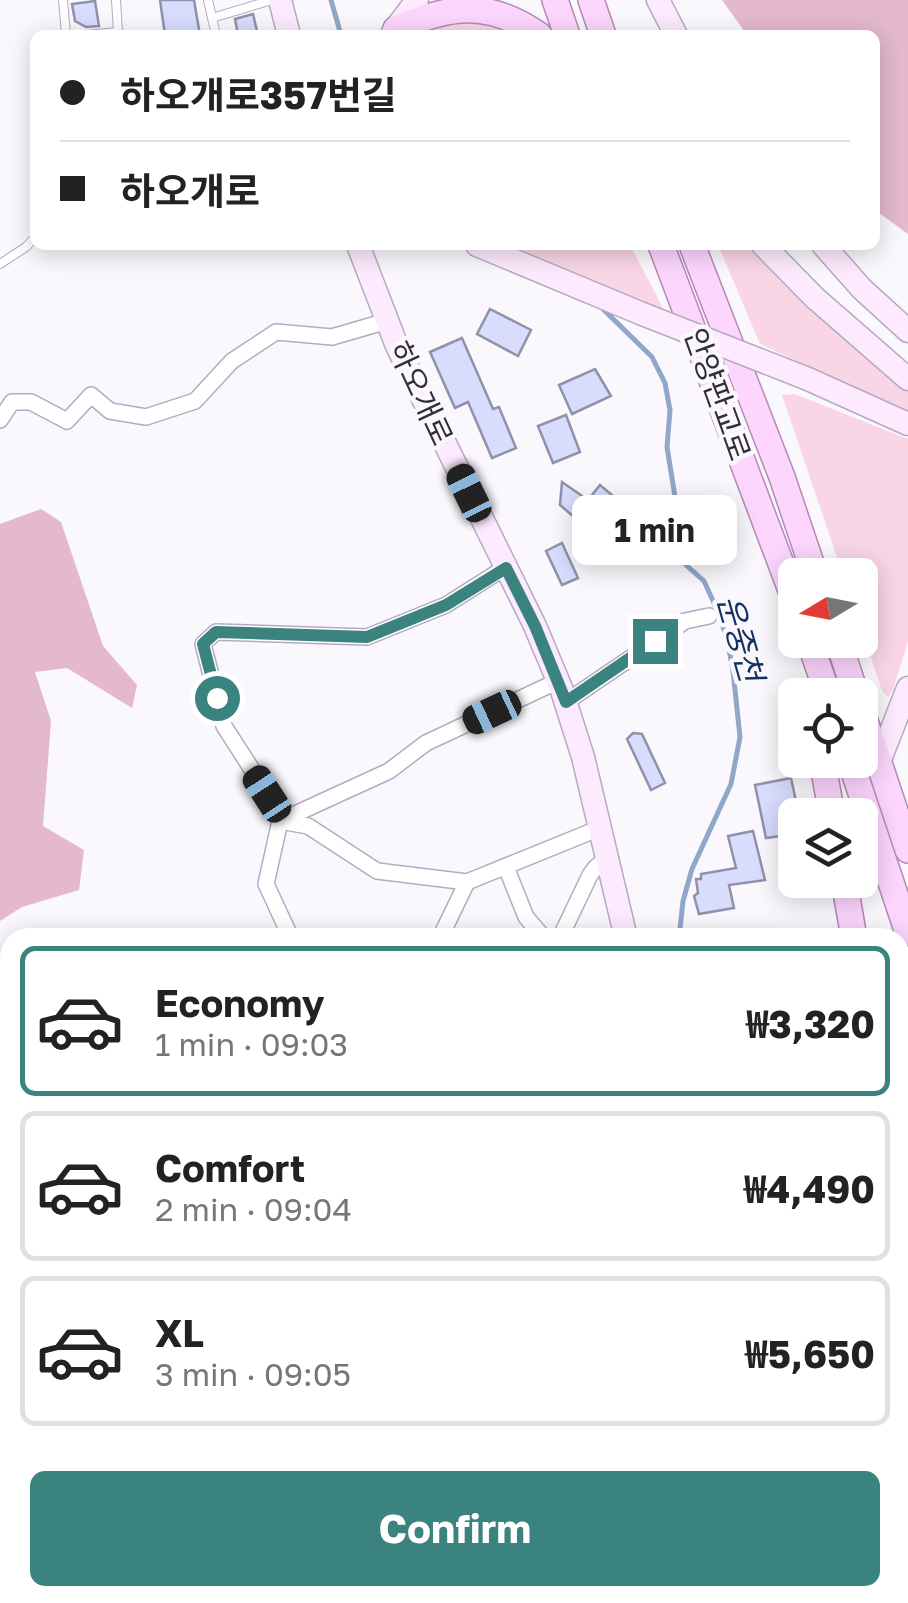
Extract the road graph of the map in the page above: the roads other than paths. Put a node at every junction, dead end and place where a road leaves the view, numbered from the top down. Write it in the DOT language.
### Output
graph roads {
  1 [pos="63,0"];
  2 [pos="116,0"];
  3 [pos="208,0"];
  4 [pos="272,0"];
  5 [pos="280,0"];
  6 [pos="417,0"];
  7 [pos="556,0"];
  8 [pos="591,0"];
  9 [pos="658,0"];
  10 [pos="212,18"];
  11 [pos="66,30"];
  12 [pos="118,30"];
  13 [pos="215,30"];
  14 [pos="289,30"];
  15 [pos="394,30"];
  16 [pos="398,30"];
  17 [pos="532,30"];
  18 [pos="565,30"];
  19 [pos="602,30"];
  20 [pos="673,30"];
  21 [pos="30,243"];
  22 [pos="360,250"];
  23 [pos="490,250"];
  24 [pos="663,250"];
  25 [pos="694,250"];
  26 [pos="767,250"];
  27 [pos="828,250"];
  28 [pos="0,264"];
  29 [pos="388,321"];
  30 [pos="908,331"];
  31 [pos="908,379"];
  32 [pos="0,420"];
  33 [pos="908,424"];
  34 [pos="779,558"];
  35 [pos="810,558"];
  36 [pos="506,568"];
  37 [pos="708,616"];
  38 [pos="908,688"];
  39 [pos="562,691"];
  40 [pos="878,759"];
  41 [pos="879,762"];
  42 [pos="856,778"];
  43 [pos="280,821"];
  44 [pos="600,828"];
  45 [pos="908,850"];
  46 [pos="608,859"];
  47 [pos="506,867"];
  48 [pos="467,882"];
  49 [pos="847,898"];
  50 [pos="286,928"];
  51 [pos="445,928"];
  52 [pos="535,928"];
  53 [pos="565,928"];
  54 [pos="624,928"];
  55 [pos="852,928"];
  56 [pos="906,928"];
  1 -- 11 [label="lane"];
  2 -- 12 [label="lane"];
  3 -- 10 [label="lane"];
  4 -- 10 [label="lane"];
  5 -- 14 [label="street"];
  6 -- 15 [label="street"];
  7 -- 18 [label="main road"];
  8 -- 19 [label="main road"];
  9 -- 20 [label="street"];
  10 -- 13 [label="lane"];
  16 -- 17 [label="main road"];
  21 -- 28 [label="lane"];
  22 -- 29 [label="street, 하오개로"];
  23 -- 33 [label="street, bridge"];
  24 -- 34 [label="main road, 안양판교로"];
  25 -- 35 [label="main road, 안양판교로"];
  26 -- 31 [label="street"];
  27 -- 30 [label="street"];
  29 -- 32 [label="street"];
  29 -- 36 [label="street, 하오개로"];
  36 -- 39 [label="street, 하오개로"];
  36 -- 43 [label="street"];
  37 -- 39 [label="street"];
  38 -- 41 [label="street"];
  39 -- 43 [label="street"];
  39 -- 44 [label="street, 하오개로"];
  40 -- 41 [label="main road"];
  41 -- 45 [label="main road"];
  42 -- 56 [label="main road"];
  43 -- 48 [label="street"];
  43 -- 50 [label="street"];
  44 -- 46 [label="street, 하오개로"];
  44 -- 47 [label="street"];
  46 -- 53 [label="street"];
  46 -- 54 [label="street, 하오개로"];
  47 -- 48 [label="street"];
  47 -- 52 [label="street"];
  48 -- 51 [label="street"];
  49 -- 55 [label="main road"];
}
